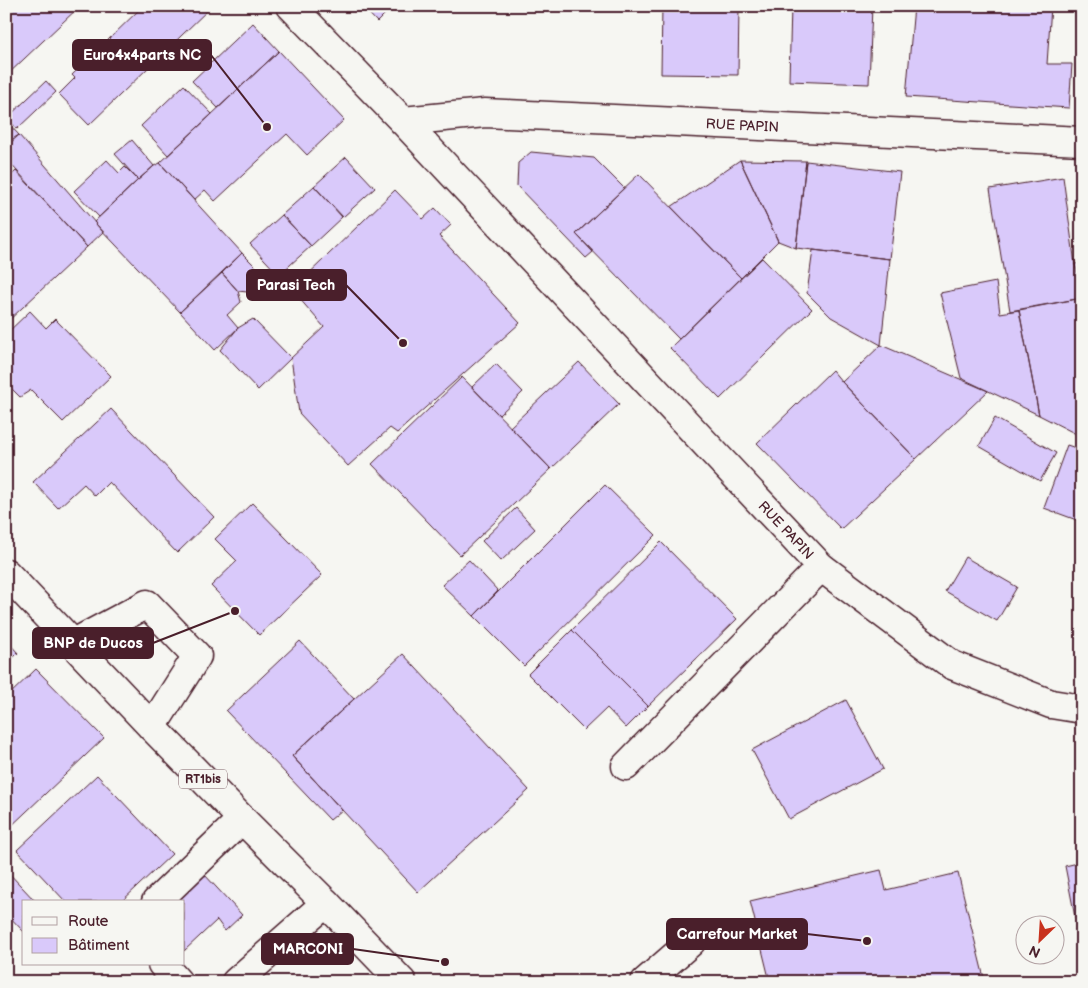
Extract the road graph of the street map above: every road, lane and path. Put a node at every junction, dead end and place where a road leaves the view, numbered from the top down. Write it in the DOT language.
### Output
graph roads {
  1 [pos="291,6"];
  2 [pos="403,121"];
  3 [pos="1082,141"];
  4 [pos="821,567"];
  5 [pos="6,574"];
  6 [pos="74,643"];
  7 [pos="1082,709"];
  8 [pos="152,727"];
  9 [pos="626,766"];
  10 [pos="242,819"];
  11 [pos="158,900"];
  12 [pos="326,902"];
  13 [pos="691,942"];
  14 [pos="164,966"];
  15 [pos="178,982"];
  16 [pos="236,982"];
  17 [pos="402,982"];
  18 [pos="645,982"];
  1 -- 2 [label="street, RUE PAPIN"];
  2 -- 3 [label="street, RUE PAPIN"];
  2 -- 4 [label="street, RUE PAPIN"];
  4 -- 7 [label="street, RUE PAPIN"];
  4 -- 9 [label="street, RUE PAPIN"];
  5 -- 6 [label="street, RT1bis"];
  6 -- 8 [label="street, RT1bis"];
  6 -- 8 [label="street"];
  8 -- 10 [label="street, RT1bis"];
  10 -- 11 [label="street"];
  10 -- 12 [label="street, RT1bis"];
  12 -- 16 [label="street"];
  12 -- 17 [label="street, RT1bis"];
  13 -- 18 [label="street"];
  14 -- 15 [label="street"];
}
